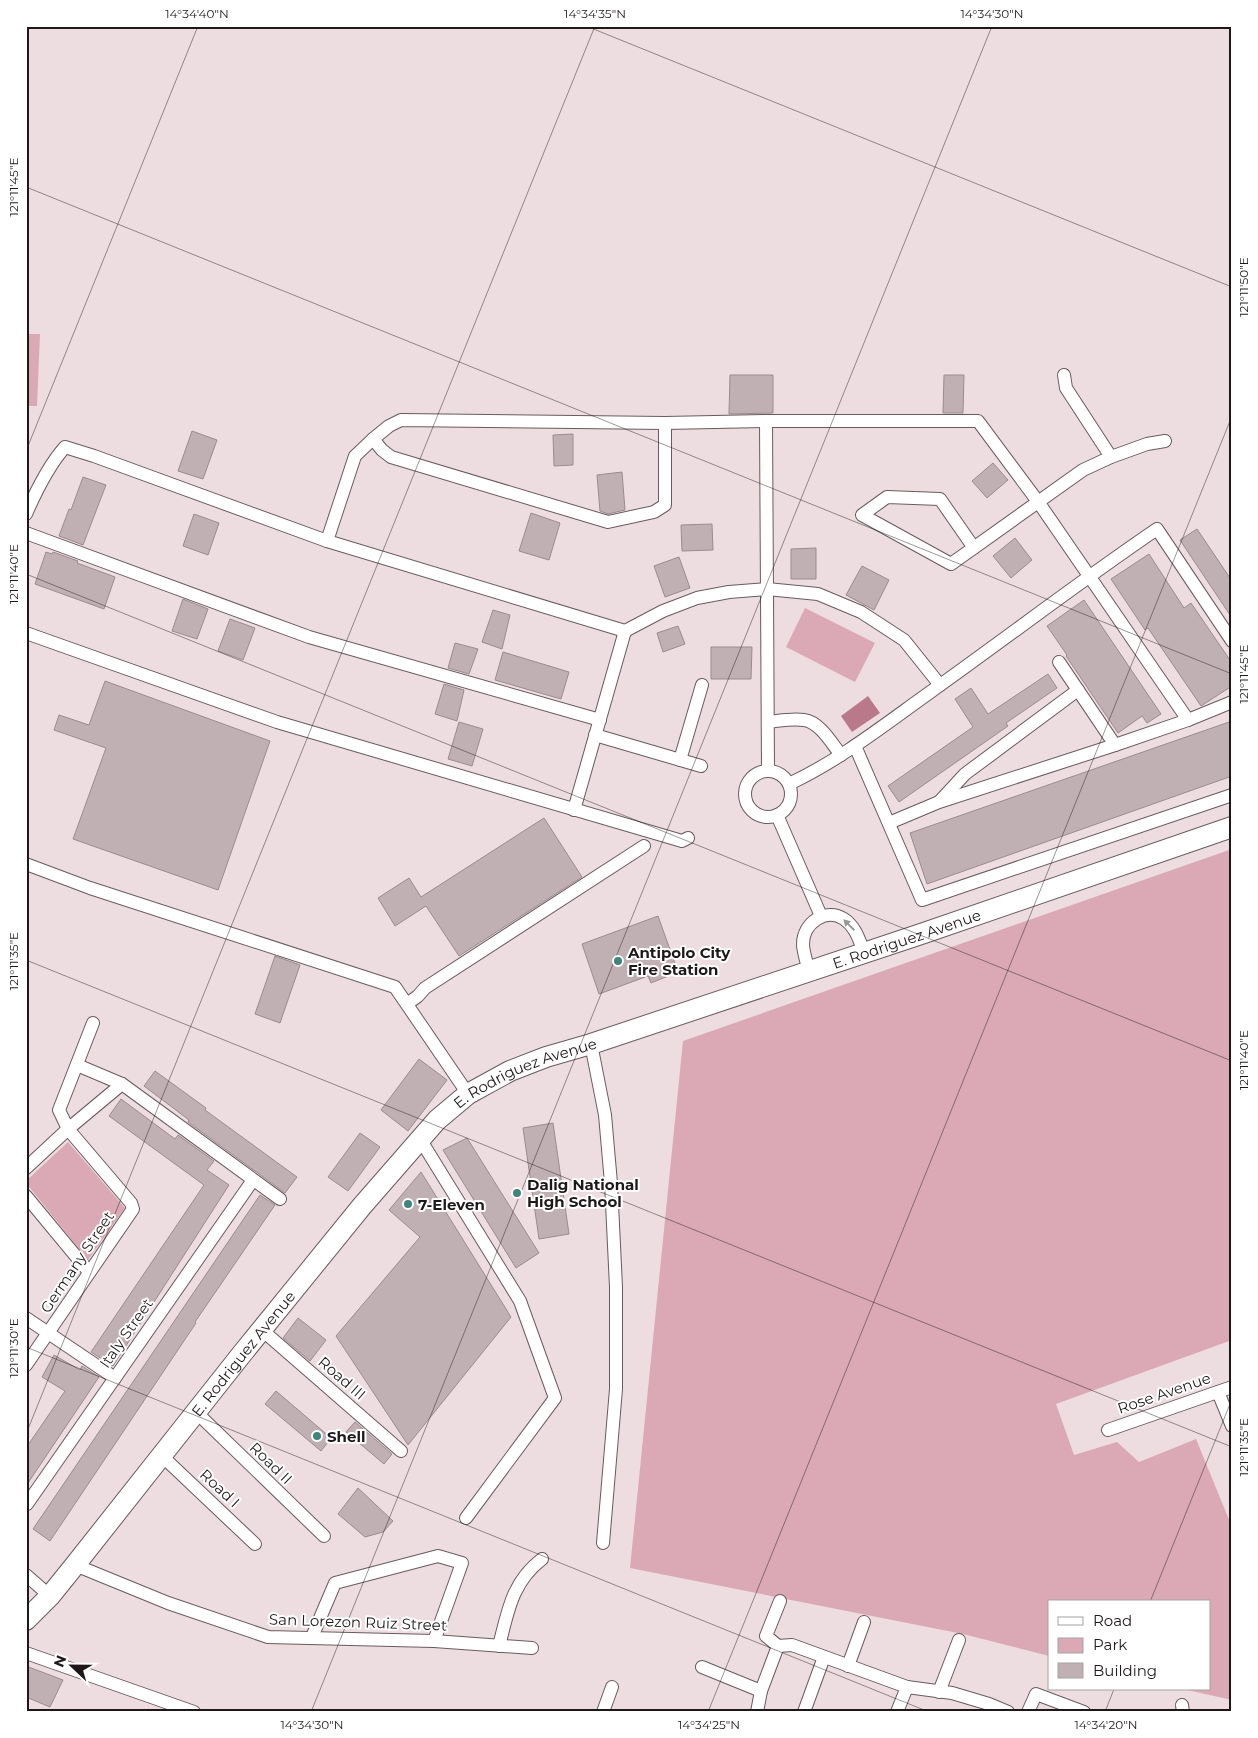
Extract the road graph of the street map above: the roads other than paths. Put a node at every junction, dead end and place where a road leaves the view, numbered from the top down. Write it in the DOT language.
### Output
graph roads {
  1 [pos="1064,375"];
  2 [pos="766,421"];
  3 [pos="665,423"];
  4 [pos="373,439"];
  5 [pos="1165,441"];
  6 [pos="1111,457"];
  7 [pos="1039,503"];
  8 [pos="26,514"];
  9 [pos="26,533"];
  10 [pos="327,541"];
  11 [pos="974,548"];
  12 [pos="1090,575"];
  13 [pos="767,589"];
  14 [pos="625,631"];
  15 [pos="26,633"];
  16 [pos="1232,641"];
  17 [pos="1059,662"];
  18 [pos="702,685"];
  19 [pos="940,685"];
  20 [pos="1078,690"];
  21 [pos="1232,702"];
  22 [pos="600,720"];
  23 [pos="1188,720"];
  24 [pos="768,722"];
  25 [pos="595,735"];
  26 [pos="855,746"];
  27 [pos="1116,746"];
  28 [pos="841,755"];
  29 [pos="680,760"];
  30 [pos="701,766"];
  31 [pos="768,770"];
  32 [pos="789,784"];
  33 [pos="1232,795"];
  34 [pos="939,802"];
  35 [pos="574,810"];
  36 [pos="777,815"];
  37 [pos="889,823"];
  38 [pos="1232,827"];
  39 [pos="688,838"];
  40 [pos="644,846"];
  41 [pos="26,864"];
  42 [pos="820,916"];
  43 [pos="864,952"];
  44 [pos="810,971"];
  45 [pos="407,1004"];
  46 [pos="93,1023"];
  47 [pos="591,1044"];
  48 [pos="77,1065"];
  49 [pos="122,1084"];
  50 [pos="468,1094"];
  51 [pos="68,1129"];
  52 [pos="420,1139"];
  53 [pos="26,1168"];
  54 [pos="253,1180"];
  55 [pos="26,1196"];
  56 [pos="280,1199"];
  57 [pos="88,1272"];
  58 [pos="26,1318"];
  59 [pos="262,1330"];
  60 [pos="48,1332"];
  61 [pos="26,1365"];
  62 [pos="115,1378"];
  63 [pos="1232,1387"];
  64 [pos="1218,1392"];
  65 [pos="196,1412"];
  66 [pos="1232,1426"];
  67 [pos="1108,1430"];
  68 [pos="401,1451"];
  69 [pos="162,1456"];
  70 [pos="27,1504"];
  71 [pos="466,1518"];
  72 [pos="324,1536"];
  73 [pos="604,1543"];
  74 [pos="255,1544"];
  75 [pos="542,1559"];
  76 [pos="75,1565"];
  77 [pos="26,1576"];
  78 [pos="50,1596"];
  79 [pos="780,1601"];
  80 [pos="26,1620"];
  81 [pos="864,1622"];
  82 [pos="312,1638"];
  83 [pos="960,1640"];
  84 [pos="434,1641"];
  85 [pos="499,1646"];
  86 [pos="778,1646"];
  87 [pos="532,1648"];
  88 [pos="26,1653"];
  89 [pos="824,1657"];
  90 [pos="848,1666"];
  91 [pos="702,1667"];
  92 [pos="612,1687"];
  93 [pos="906,1687"];
  94 [pos="761,1690"];
  95 [pos="939,1692"];
  96 [pos="987,1708"];
  97 [pos="194,1712"];
  98 [pos="603,1712"];
  99 [pos="757,1712"];
  100 [pos="804,1712"];
  101 [pos="897,1712"];
  102 [pos="1008,1712"];
  103 [pos="1028,1712"];
  104 [pos="1084,1712"];
  1 -- 6 [label="street"];
  2 -- 3 [label="street"];
  2 -- 7 [label="street"];
  2 -- 13 [label="street"];
  3 -- 4 [label="street"];
  3 -- 4 [label="street"];
  4 -- 10 [label="street"];
  5 -- 6 [label="street"];
  6 -- 7 [label="street"];
  7 -- 11 [label="street"];
  7 -- 12 [label="street"];
  8 -- 10 [label="street"];
  9 -- 22 [label="street"];
  10 -- 14 [label="street"];
  11 -- 11 [label="street"];
  12 -- 16 [label="street"];
  12 -- 19 [label="street"];
  12 -- 23 [label="street"];
  13 -- 14 [label="street"];
  13 -- 19 [label="street"];
  13 -- 24 [label="street"];
  14 -- 22 [label="street"];
  15 -- 35 [label="street"];
  17 -- 20 [label="street"];
  18 -- 29 [label="street"];
  19 -- 26 [label="street"];
  20 -- 27 [label="street"];
  20 -- 34 [label="street"];
  21 -- 23 [label="street"];
  22 -- 25 [label="street"];
  23 -- 27 [label="street"];
  24 -- 28 [label="street"];
  24 -- 31 [label="street"];
  25 -- 29 [label="street"];
  25 -- 35 [label="street"];
  26 -- 28 [label="street"];
  26 -- 37 [label="street"];
  27 -- 34 [label="street"];
  28 -- 32 [label="street"];
  29 -- 30 [label="street"];
  31 -- 32 [label="street"];
  31 -- 36 [label="street"];
  32 -- 36 [label="street"];
  33 -- 37 [label="street"];
  34 -- 37 [label="street"];
  35 -- 39 [label="street"];
  36 -- 42 [label="street"];
  38 -- 43 [label="main road, E. Rodriguez Avenue"];
  40 -- 45 [label="street"];
  41 -- 45 [label="street"];
  43 -- 42 [label="street, one-way"];
  42 -- 44 [label="street"];
  43 -- 44 [label="main road, E. Rodriguez Avenue"];
  44 -- 47 [label="main road, E. Rodriguez Avenue"];
  45 -- 50 [label="street"];
  46 -- 48 [label="street, Germany Street"];
  47 -- 50 [label="main road, E. Rodriguez Avenue"];
  47 -- 73 [label="street"];
  48 -- 49 [label="street"];
  48 -- 51 [label="street, Germany Street"];
  49 -- 51 [label="street"];
  49 -- 54 [label="street"];
  50 -- 52 [label="main road, E. Rodriguez Avenue"];
  51 -- 53 [label="street"];
  51 -- 57 [label="street, Germany Street"];
  52 -- 59 [label="main road, E. Rodriguez Avenue"];
  52 -- 71 [label="street"];
  54 -- 56 [label="street"];
  54 -- 62 [label="street, Italy Street"];
  55 -- 57 [label="street"];
  57 -- 60 [label="street, Germany Street"];
  58 -- 60 [label="street"];
  59 -- 65 [label="main road, E. Rodriguez Avenue"];
  59 -- 68 [label="street, Road III"];
  60 -- 61 [label="street, Germany Street"];
  60 -- 62 [label="street"];
  62 -- 70 [label="street, Italy Street"];
  63 -- 64 [label="street, Rose Avenue"];
  64 -- 66 [label="street"];
  64 -- 67 [label="street, Rose Avenue"];
  65 -- 69 [label="main road, E. Rodriguez Avenue"];
  65 -- 72 [label="street, Road II"];
  69 -- 74 [label="street, Road I"];
  69 -- 76 [label="main road, E. Rodriguez Avenue"];
  75 -- 85 [label="street"];
  76 -- 78 [label="main road, E. Rodriguez Avenue"];
  76 -- 82 [label="street, San Lorezon Ruiz Street"];
  77 -- 78 [label="street"];
  78 -- 80 [label="main road, E. Rodriguez Avenue"];
  79 -- 86 [label="street"];
  81 -- 90 [label="street"];
  82 -- 84 [label="street, San Lorezon Ruiz Street"];
  82 -- 84 [label="street"];
  83 -- 95 [label="street"];
  84 -- 85 [label="street, San Lorezon Ruiz Street"];
  85 -- 87 [label="street, San Lorezon Ruiz Street"];
  86 -- 89 [label="street"];
  86 -- 94 [label="street"];
  88 -- 97 [label="street"];
  89 -- 90 [label="street"];
  89 -- 100 [label="street"];
  90 -- 93 [label="street"];
  91 -- 94 [label="street"];
  92 -- 98 [label="street"];
  93 -- 95 [label="street"];
  93 -- 101 [label="street"];
  94 -- 99 [label="street"];
  95 -- 96 [label="street"];
  96 -- 102 [label="street"];
  103 -- 104 [label="street"];
}
